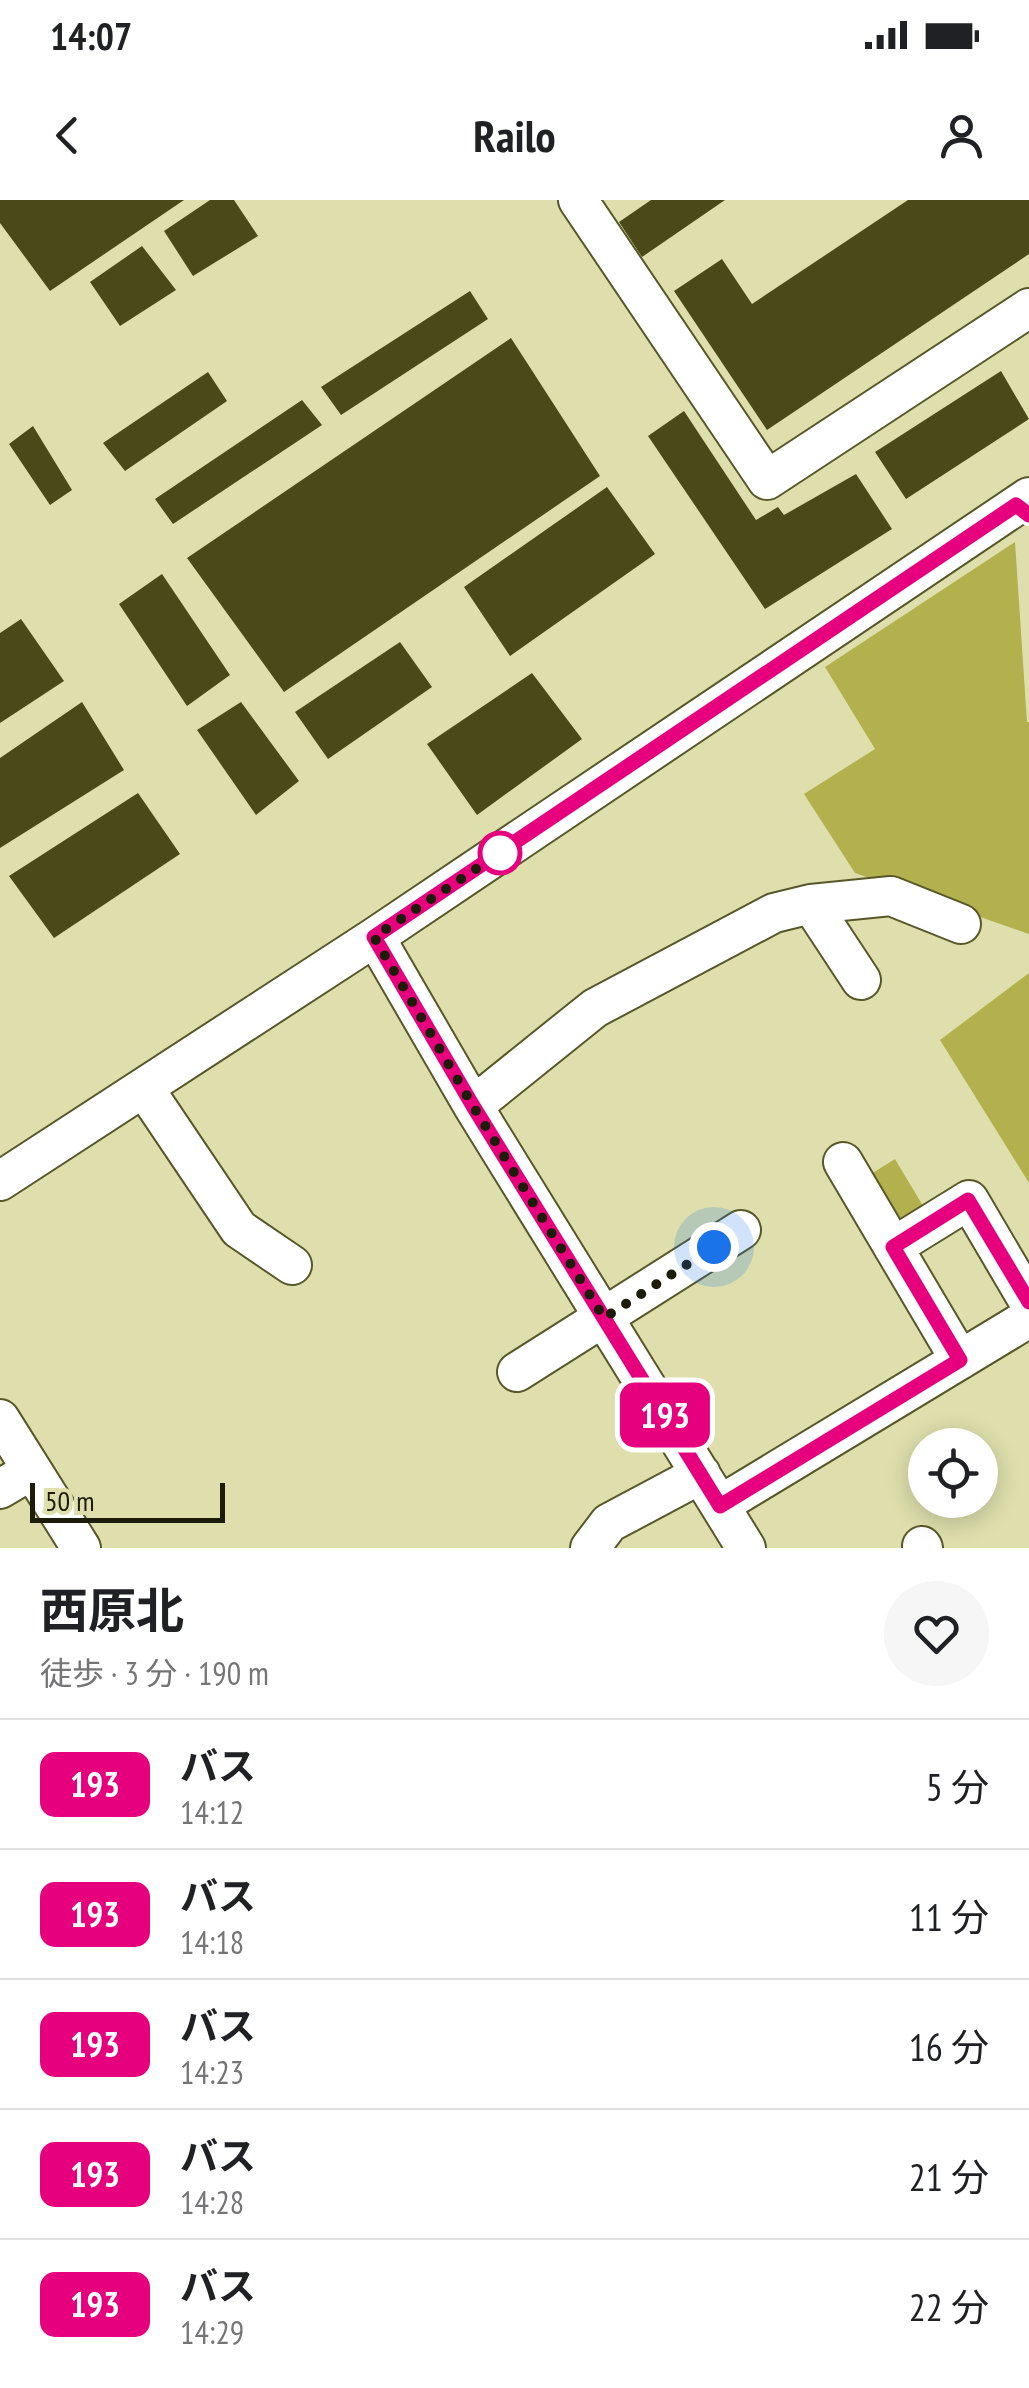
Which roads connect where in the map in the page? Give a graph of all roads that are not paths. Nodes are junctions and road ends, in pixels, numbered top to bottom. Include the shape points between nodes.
1 (591, 204) edge
2 (1029, 308) edge
3 (1025, 506) edge
4 (811, 904) junction
5 (961, 924) dead end
6 (374, 937) junction
7 (860, 980) dead end
8 (144, 1088) junction
9 (473, 1106) junction
10 (842, 1162) dead end
11 (0, 1182) edge
12 (741, 1230) dead end
13 (893, 1247) junction
14 (292, 1265) dead end
15 (1029, 1302) edge
16 (604, 1318) junction
17 (1029, 1318) edge
18 (960, 1360) junction
19 (517, 1372) dead end
20 (0, 1419) edge
21 (16, 1480) edge
22 (711, 1490) junction
23 (80, 1548) edge
24 (590, 1548) edge
25 (746, 1548) edge

1 - 2 street via 766,480
3 - 6 street
4 - 5 street via 891,896
4 - 7 street
4 - 9 street via 774,914 595,1008
6 - 8 street
6 - 9 street
8 - 11 street
8 - 14 street via 239,1229
9 - 16 street
10 - 13 street
12 - 16 street
13 - 15 street via 968,1200
13 - 18 street
16 - 19 street
16 - 22 street
17 - 18 street
18 - 22 street
20 - 21 street
21 - 23 street
22 - 24 street via 609,1522
22 - 25 street

